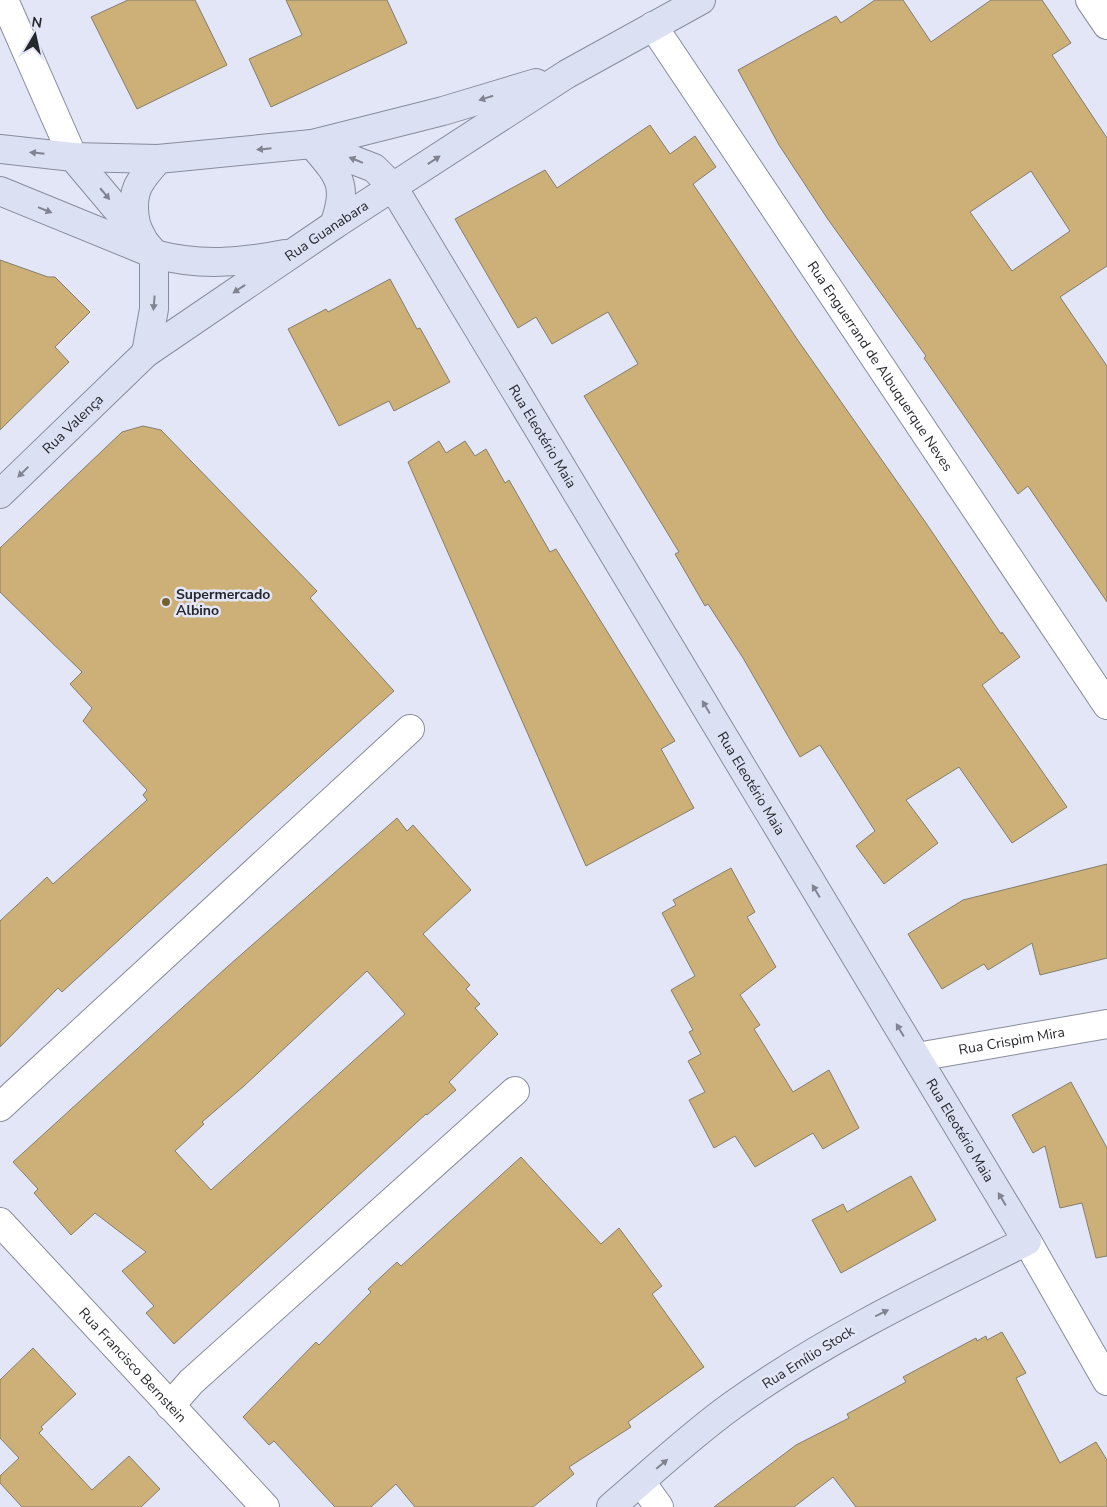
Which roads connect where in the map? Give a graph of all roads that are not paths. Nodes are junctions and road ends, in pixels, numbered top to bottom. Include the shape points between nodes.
1 (4, 0) edge
2 (701, 0) edge
3 (1090, 0) edge
4 (1107, 24) edge
5 (653, 26) junction
6 (566, 74) junction
7 (312, 144) junction
8 (0, 149) edge
9 (73, 157) junction
10 (158, 159) junction
11 (393, 187) junction
12 (0, 191) edge
13 (334, 225) junction
14 (294, 252) junction
15 (154, 254) junction
16 (146, 353) junction
17 (0, 494) edge
18 (1107, 705) edge
19 (410, 729) dead end
20 (1107, 1024) edge
21 (917, 1057) junction
22 (515, 1090) dead end
23 (0, 1107) edge
24 (0, 1222) edge
25 (1027, 1241) junction
26 (1107, 1380) edge
27 (170, 1406) junction
28 (641, 1482) junction
29 (265, 1507) edge
30 (611, 1507) edge
31 (659, 1507) edge

1 - 9 street
2 - 5 main road, Rua Guanabara
3 - 4 street
5 - 6 main road, Rua Guanabara
5 - 18 street, Rua Enguerrand de Albuquerque Neves
6 -> 7 main road, Rua Guanabara via 442,111
11 -> 6 main road, Rua Guanabara
7 -> 10 main road, Rua Guanabara
11 -> 7 main road, Rua Eleotério Maia via 374,168
7 - 13 main road via 336,172 342,189
9 -> 8 main road, Rua Guanabara
9 - 10 main road, Rua Guanabara
9 -> 15 main road
10 - 15 main road via 139,182 133,211 138,231
11 - 13 main road, Rua Guanabara
21 -> 11 main road, Rua Eleotério Maia
12 -> 15 main road, Rua Guanabara
13 - 14 main road, Rua Guanabara
14 - 15 main road, Rua Guanabara via 232,263 176,260
14 -> 16 main road, Rua Valença
15 -> 16 main road via 154,310
16 -> 17 main road, Rua Valença
19 - 23 street
20 - 21 street, Rua Crispim Mira
25 -> 21 main road, Rua Eleotério Maia
22 - 27 street via 191,1382
24 - 27 street, Rua Francisco Bernstein
25 - 26 street, Rua Eleotério Maia
28 -> 25 main road, Rua Emílio Stock via 732,1406 801,1359 871,1319
27 - 29 street, Rua Francisco Bernstein
28 - 30 main road, Rua Emílio Stock
28 - 31 street

